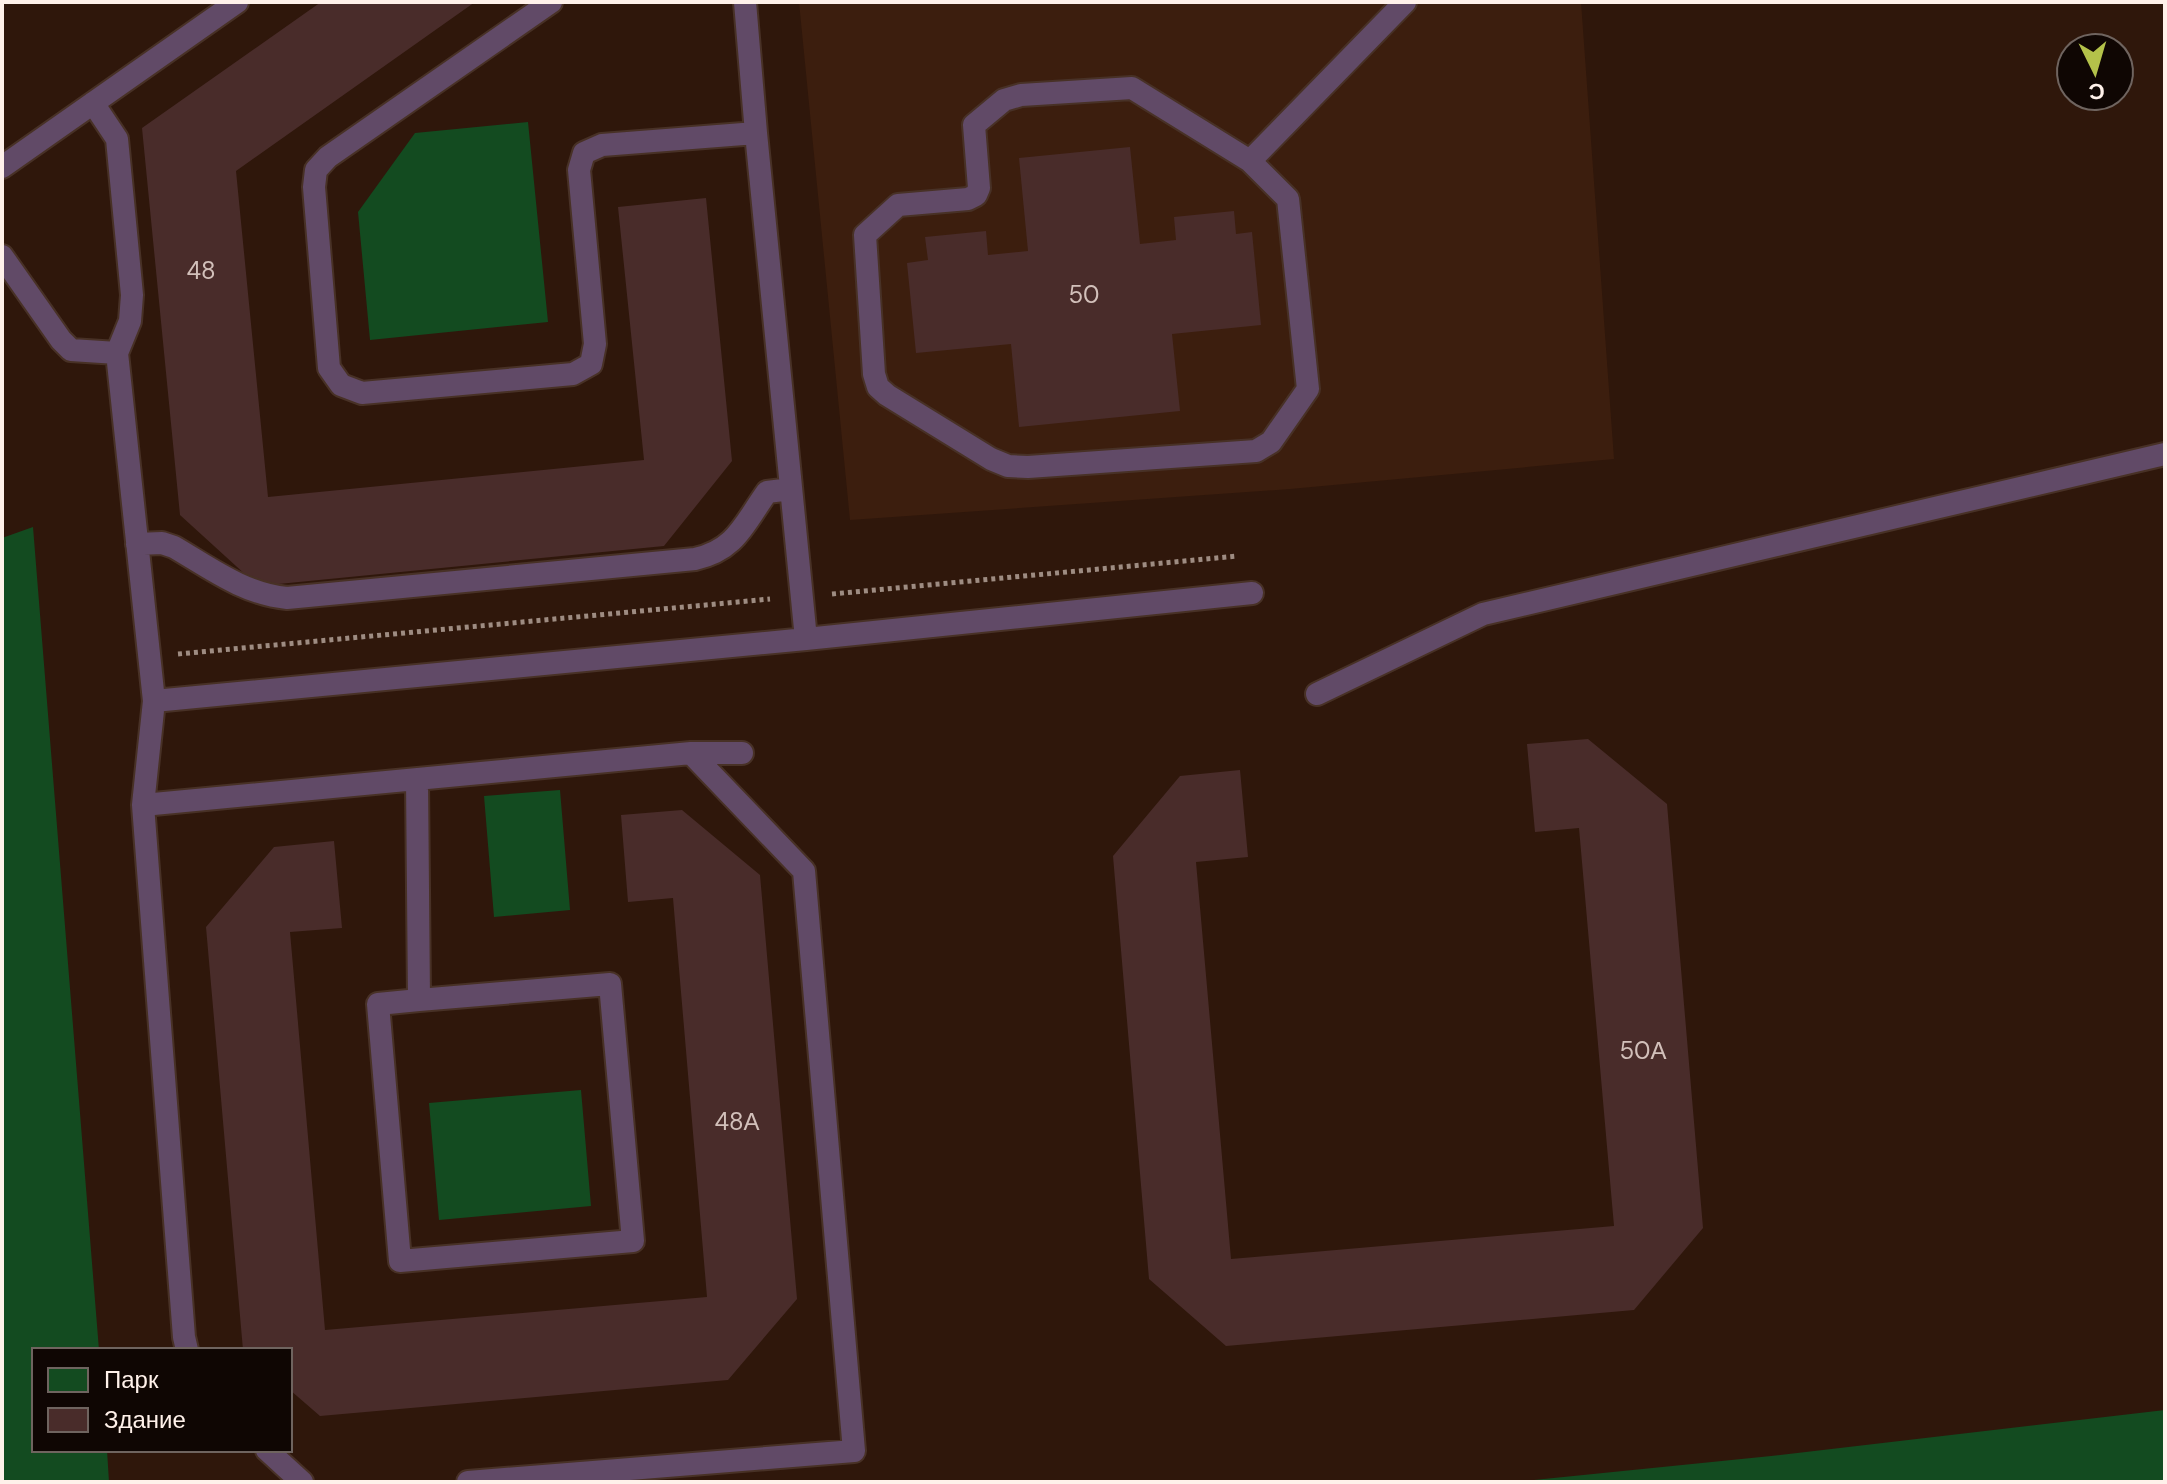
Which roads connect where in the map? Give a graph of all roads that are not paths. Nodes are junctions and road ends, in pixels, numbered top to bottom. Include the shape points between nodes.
1 (237, 2) edge
2 (551, 2) edge
3 (745, 2) edge
4 (1405, 2) edge
5 (93, 103) junction
6 (756, 133) junction
7 (1250, 161) junction
8 (2, 167) edge
9 (2, 256) edge
10 (117, 353) junction
11 (2165, 454) edge
12 (791, 489) junction
13 (137, 544) junction
14 (1252, 593) dead end
15 (806, 639) junction
16 (1317, 694) dead end
17 (154, 701) junction
18 (691, 753) junction
19 (742, 753) dead end
20 (417, 779) junction
21 (143, 805) junction
22 (419, 1000) junction
23 (187, 1348) edge
24 (269, 1452) edge
25 (302, 1482) edge
26 (468, 1482) edge

1 - 5 lane
2 - 6 lane via 316,170 329,368 341,385 362,393 573,374 591,364 595,344 579,170 584,153 602,145
3 - 6 lane
4 - 7 lane
5 - 8 lane
5 - 10 lane via 117,139 132,310
6 - 12 lane
7 - 7 lane via 1132,88 1004,100 974,125 976,195 898,205 865,235 878,387 1008,466 1256,451 1271,442 1308,389 1288,199
9 - 10 lane via 71,350
10 - 13 lane
11 - 16 lane via 1483,614
12 - 13 lane via 767,492 731,543 715,555 287,598 243,587 174,547
12 - 15 lane
13 - 17 lane
14 - 15 lane
15 - 17 lane
17 - 21 lane
18 - 19 lane
18 - 20 lane
18 - 26 lane via 804,871 854,1451
20 - 21 lane
20 - 22 lane
21 - 23 lane
22 - 22 lane via 610,984 633,1241 400,1261 378,1004
24 - 25 lane

